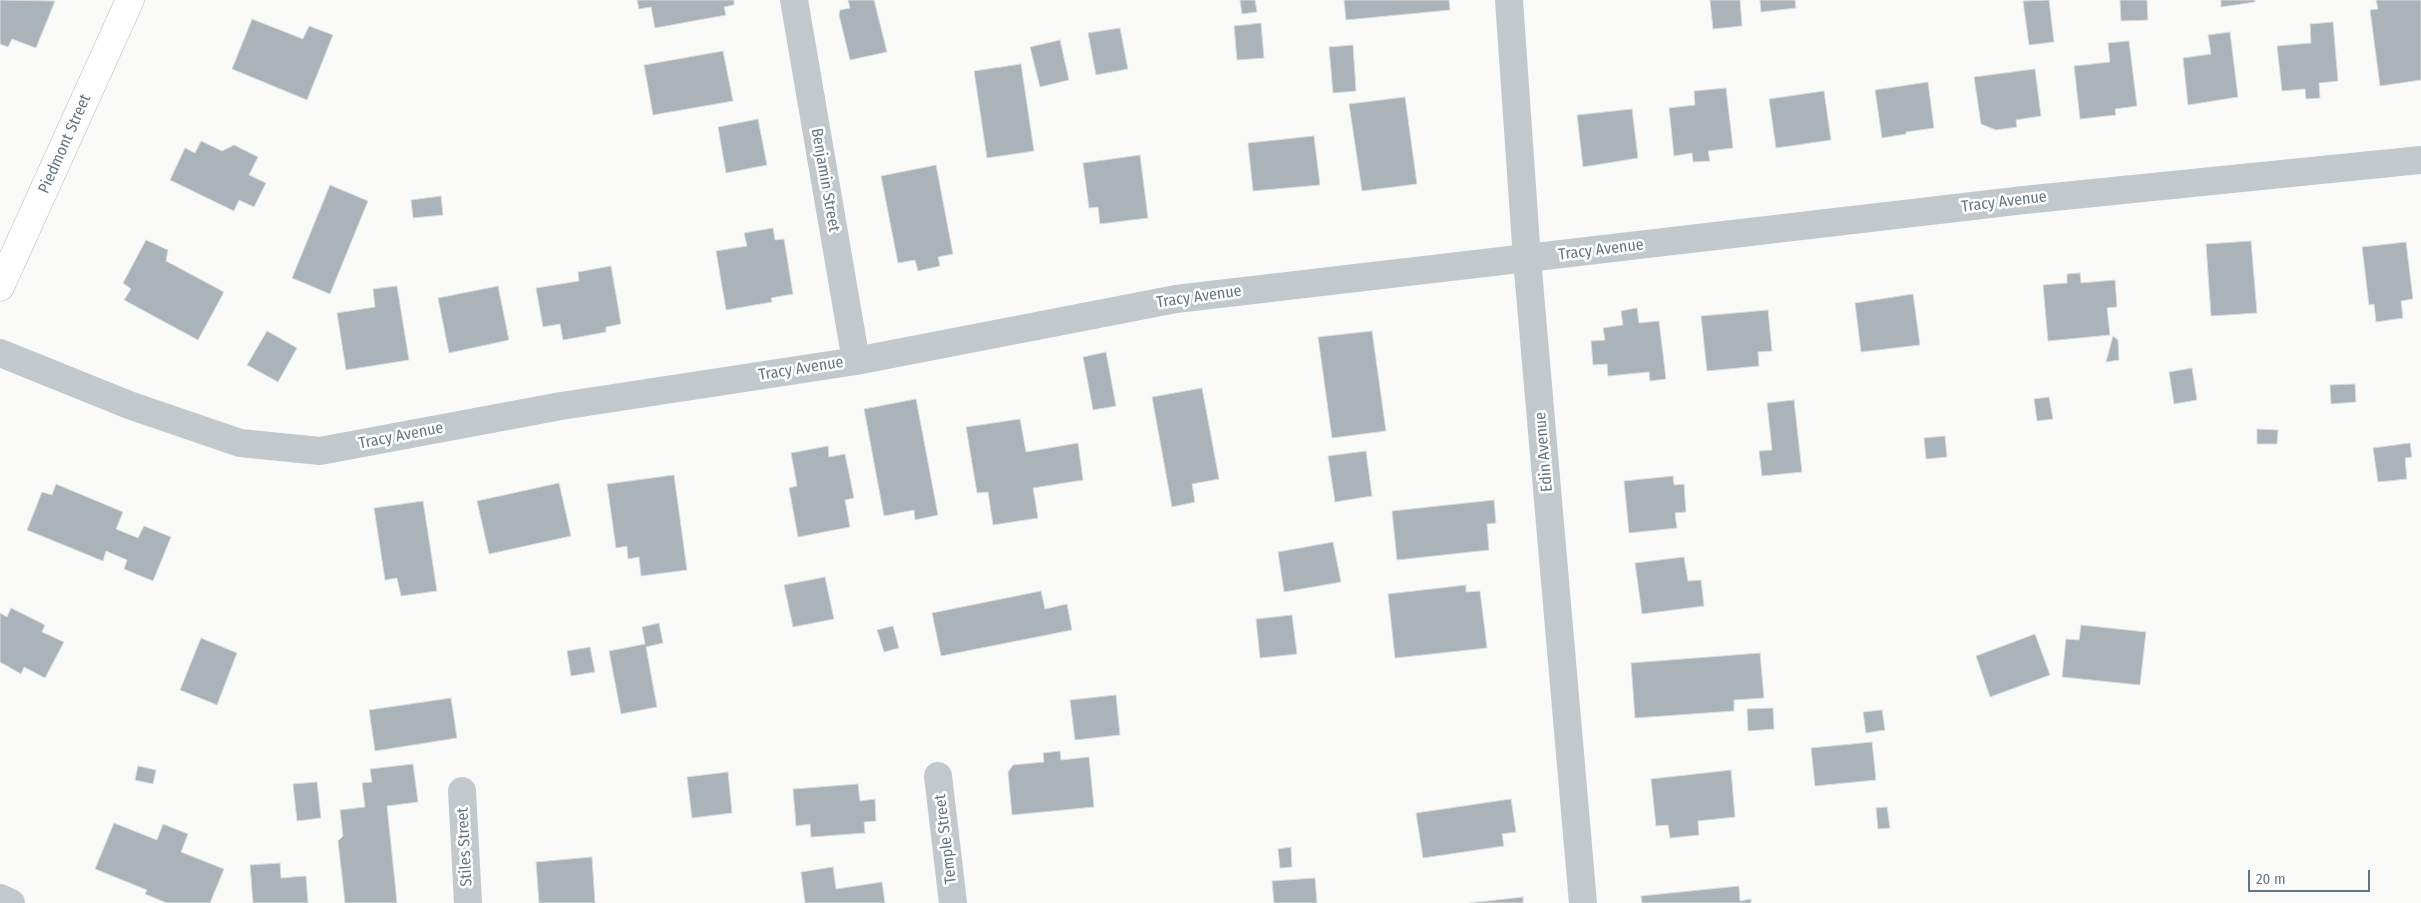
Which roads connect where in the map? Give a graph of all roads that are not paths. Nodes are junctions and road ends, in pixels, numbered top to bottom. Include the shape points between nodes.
1 (130, 0) edge
2 (794, 0) edge
3 (1510, 0) edge
4 (2421, 160) edge
5 (1527, 259) junction
6 (0, 287) edge
7 (0, 353) edge
8 (856, 361) junction
9 (938, 776) dead end
10 (462, 791) dead end
11 (0, 898) edge
12 (11, 903) edge
13 (468, 903) edge
14 (953, 903) edge
15 (1583, 903) edge

1 - 6 street, Piedmont Street
2 - 8 street, Benjamin Street
3 - 5 street, Edin Avenue
4 - 5 street, Tracy Avenue via 2024,200
5 - 8 street, Tracy Avenue via 1176,299
5 - 15 street, Edin Avenue
7 - 8 street, Tracy Avenue via 129,405 240,443 320,451 560,406
9 - 14 street, Temple Street
10 - 13 street, Stiles Street
11 - 12 street

